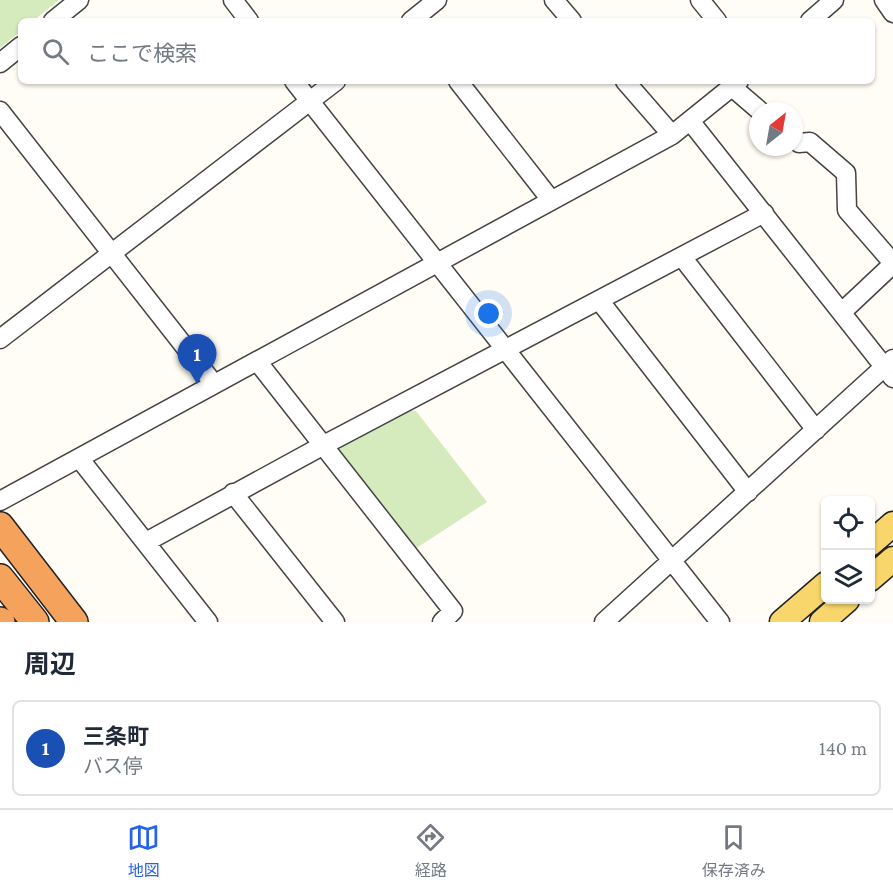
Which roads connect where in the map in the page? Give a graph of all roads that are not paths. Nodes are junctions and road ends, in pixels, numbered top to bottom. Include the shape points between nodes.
1 (79, 0) edge
2 (233, 0) edge
3 (437, 0) edge
4 (554, 0) edge
5 (700, 0) edge
6 (834, 0) edge
7 (884, 0) edge
8 (893, 13) edge
9 (57, 18) edge
10 (247, 18) edge
11 (415, 18) edge
12 (569, 18) edge
13 (715, 18) edge
14 (813, 18) edge
15 (18, 48) edge
16 (0, 63) edge
17 (296, 84) edge
18 (332, 84) edge
19 (460, 84) edge
20 (628, 84) edge
21 (735, 84) edge
22 (310, 102) junction
23 (752, 102) edge
24 (0, 111) edge
25 (691, 122) junction
26 (672, 135) junction
27 (803, 143) edge
28 (551, 200) junction
29 (764, 213) junction
30 (113, 254) junction
31 (682, 257) junction
32 (438, 261) junction
33 (893, 263) edge
34 (599, 300) junction
35 (842, 312) junction
36 (0, 339) edge
37 (505, 350) junction
38 (257, 361) junction
39 (890, 368) edge
40 (214, 384) junction
41 (816, 430) junction
42 (322, 446) junction
43 (79, 458) junction
44 (748, 492) junction
45 (233, 493) junction
46 (0, 501) edge
47 (893, 524) edge
48 (0, 526) edge
49 (875, 540) edge
50 (146, 542) junction
51 (893, 559) edge
52 (672, 561) junction
53 (875, 575) edge
54 (0, 578) edge
55 (821, 588) edge
56 (842, 604) edge
57 (35, 622) edge
58 (74, 622) edge
59 (208, 622) edge
60 (335, 622) edge
61 (442, 622) edge
62 (604, 622) edge
63 (720, 622) edge
64 (782, 622) edge
65 (822, 622) edge

1 - 9 street
2 - 10 street
3 - 11 street
4 - 12 street
5 - 13 street
6 - 14 street
7 - 8 street
15 - 16 street
17 - 22 street
18 - 22 street
19 - 28 street
20 - 26 street
21 - 23 street
21 - 25 street
22 - 30 street
22 - 32 street
24 - 30 street
25 - 26 street
25 - 29 street
26 - 28 street
27 - 33 street via 810,142 846,173 847,210
28 - 32 street
29 - 31 street
29 - 35 street
30 - 36 street
30 - 40 street
31 - 34 street
31 - 41 street
32 - 37 street
32 - 38 street
33 - 35 street
34 - 37 street
34 - 44 street
35 - 39 street
37 - 42 street
37 - 52 street
38 - 40 street
38 - 42 street
39 - 41 street
40 - 43 street
41 - 44 street
42 - 45 street
42 - 61 street via 453,611
43 - 46 street
43 - 50 street
44 - 52 street
45 - 50 street
45 - 60 street
47 - 49 main road
48 - 58 highway
50 - 59 street
51 - 53 main road
52 - 62 street
52 - 63 street
54 - 57 highway
55 - 64 main road
56 - 65 main road

